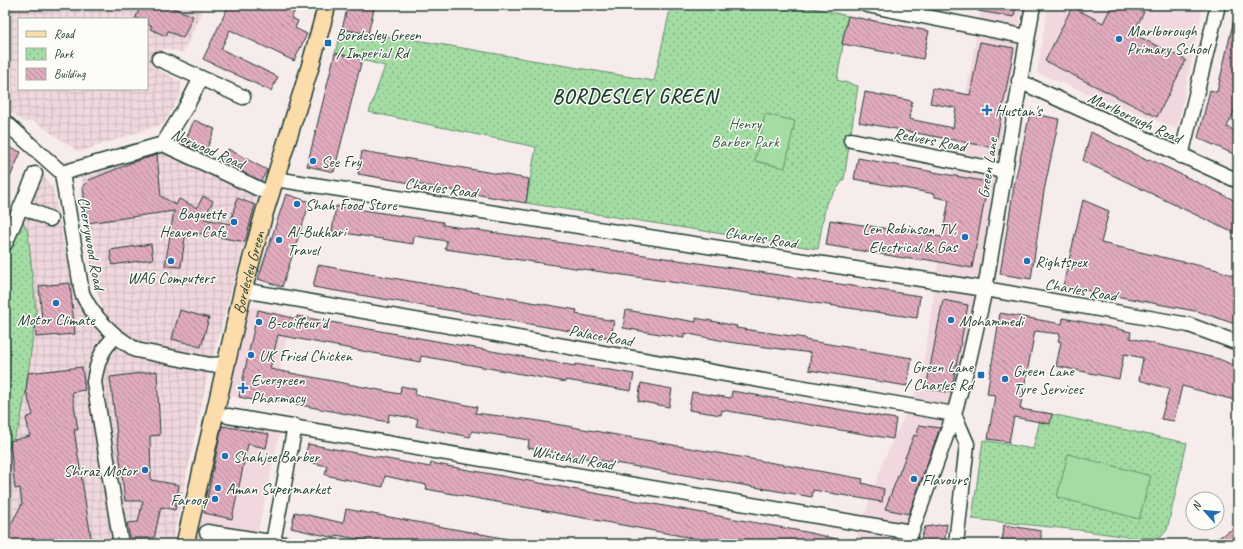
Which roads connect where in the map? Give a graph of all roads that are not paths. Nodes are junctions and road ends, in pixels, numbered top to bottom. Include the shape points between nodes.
1 (327, 5) edge
2 (867, 5) edge
3 (1033, 5) edge
4 (1218, 5) edge
5 (1027, 37) junction
6 (159, 59) dead end
7 (201, 78) junction
8 (1019, 81) junction
9 (243, 97) dead end
10 (5, 122) edge
11 (851, 140) dead end
12 (163, 144) junction
13 (1181, 156) junction
14 (1004, 171) junction
15 (62, 172) junction
16 (35, 174) dead end
17 (1238, 182) edge
18 (272, 186) junction
19 (21, 206) junction
20 (50, 219) dead end
21 (5, 244) edge
22 (985, 289) junction
23 (243, 290) junction
24 (116, 336) junction
25 (1238, 343) edge
26 (225, 364) junction
27 (954, 414) junction
28 (228, 416) dead end
29 (295, 426) junction
30 (207, 532) dead end
31 (909, 538) edge
32 (279, 543) edge
33 (121, 544) edge
34 (185, 544) edge
35 (956, 544) edge

1 - 18 main road, Bordesley Green
2 - 5 street
3 - 5 street, Green Lane
4 - 13 street
5 - 8 street, Green Lane
6 - 7 street
7 - 9 street
7 - 12 street
8 - 13 street, Marlborough Road
8 - 14 street, Green Lane
10 - 15 street
11 - 14 street, Redvers Road
12 - 15 street, Norwood Road
12 - 18 street, Norwood Road
13 - 17 street, Marlborough Road
14 - 22 street, Green Lane
15 - 24 street, Cherrywood Road via 82,293 88,308
16 - 19 street
18 - 22 street, Charles Road
18 - 23 main road, Bordesley Green
19 - 20 street
19 - 21 street
22 - 25 street, Charles Road via 1189,325
22 - 27 street, Green Lane
23 - 26 main road, Bordesley Green
23 - 27 street, Palace Road
24 - 26 street, Cherrywood Road via 136,350 210,365
24 - 33 street via 97,362 94,382
26 - 34 main road, Bordesley Green
27 - 31 street
27 - 35 street via 967,444
28 - 29 street, Whitehall Road
29 - 31 street, Whitehall Road
29 - 32 street
30 - 32 street

